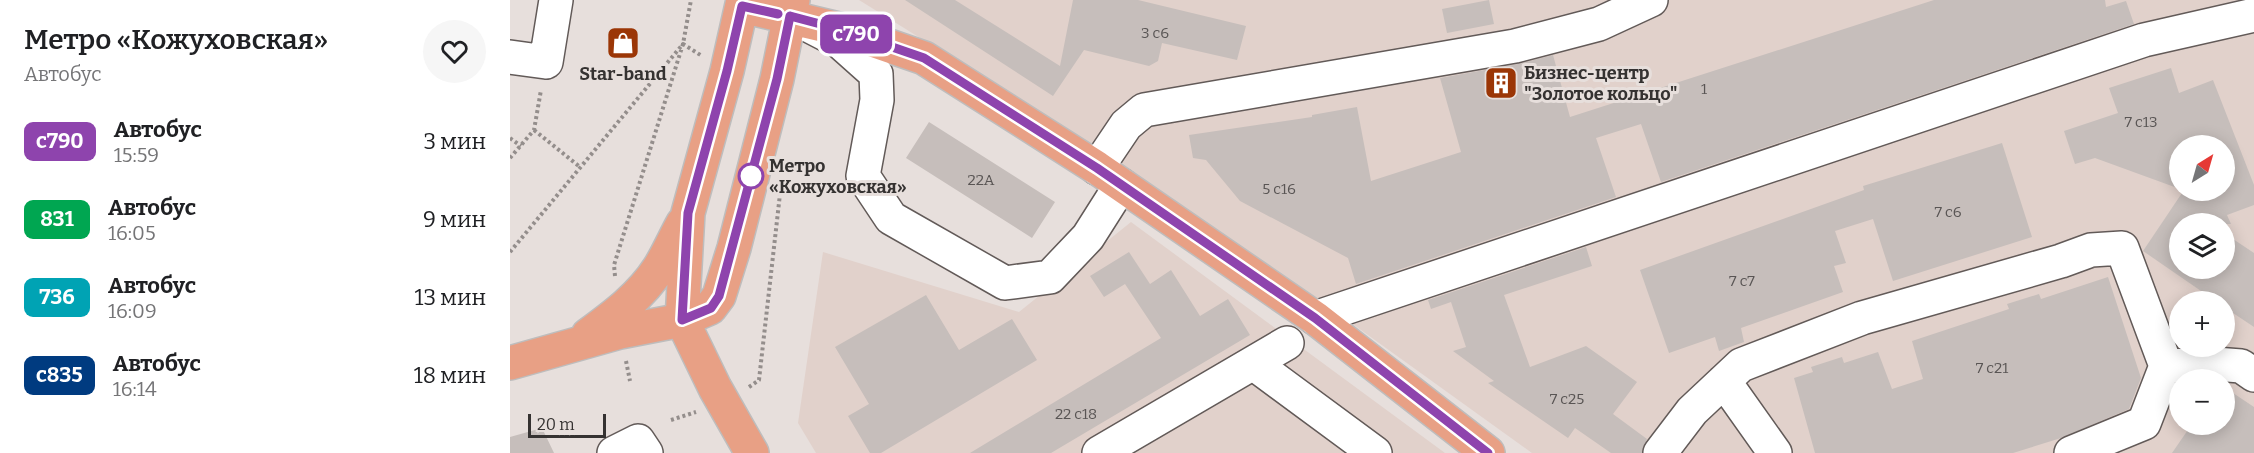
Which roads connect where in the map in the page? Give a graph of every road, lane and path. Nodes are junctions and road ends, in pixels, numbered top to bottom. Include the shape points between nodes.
1 (556, 0) edge
2 (691, 0) edge
3 (1650, 0) edge
4 (742, 3) edge
5 (792, 8) edge
6 (2254, 15) edge
7 (683, 44) junction
8 (510, 57) edge
9 (546, 62) junction
10 (534, 129) junction
11 (510, 138) edge
12 (521, 146) junction
13 (510, 158) edge
14 (580, 167) junction
15 (1109, 177) junction
16 (781, 191) dead end
17 (688, 213) junction
18 (510, 252) edge
19 (614, 265) dead end
20 (1315, 318) junction
21 (682, 320) junction
22 (580, 342) junction
23 (1287, 343) dead end
24 (510, 363) edge
25 (1253, 363) junction
26 (2166, 366) junction
27 (2254, 375) edge
28 (1724, 381) junction
29 (724, 403) junction
30 (671, 420) dead end
31 (614, 453) edge
32 (646, 453) edge
33 (752, 453) edge
34 (1099, 453) edge
35 (1375, 453) edge
36 (1488, 453) edge
37 (1660, 453) edge
38 (1775, 453) edge
39 (2071, 453) edge

1 - 9 street
2 - 7 path
3 - 15 street via 1599,24 1515,46 1144,110 1126,125
4 - 5 main road
4 - 17 main road
5 - 15 main road via 924,58
5 - 15 street via 839,40 876,74 877,100 863,176 891,218 1005,283 1050,277 1088,237
5 - 21 main road via 719,296 711,308
6 - 20 street via 2144,40
7 - 14 path
7 - 19 path
8 - 9 street
9 - 10 path
10 - 12 path
10 - 14 path
11 - 12 path
12 - 13 path
14 - 18 path
15 - 20 main road
16 - 29 path via 759,380
17 - 21 main road
17 - 22 main road via 659,268 641,291
20 - 36 main road
21 - 22 main road
21 - 29 main road
22 - 24 main road
23 - 25 street
25 - 34 street
25 - 35 street
26 - 27 street via 2241,366
26 - 28 street via 2122,248 2091,250 1862,318 1741,365
26 - 39 street via 2144,423
28 - 37 street via 1692,411
28 - 38 street
29 - 30 path
29 - 33 main road
31 - 32 street via 638,441

